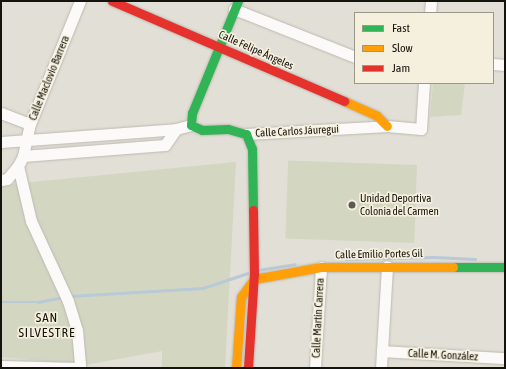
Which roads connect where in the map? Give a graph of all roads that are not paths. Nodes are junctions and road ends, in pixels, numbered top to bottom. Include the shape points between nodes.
1 (80, 1) edge
2 (112, 1) edge
3 (431, 1) edge
4 (236, 5) edge
5 (430, 12) edge
6 (219, 46) junction
7 (354, 57) edge
8 (494, 64) edge
9 (505, 65) edge
10 (423, 84) edge
11 (1, 113) edge
12 (30, 124) junction
13 (191, 124) junction
14 (387, 126) junction
15 (176, 129) junction
16 (246, 134) junction
17 (26, 140) junction
18 (1, 142) edge
19 (21, 161) junction
20 (1, 180) edge
21 (387, 266) junction
22 (321, 267) junction
23 (505, 267) edge
24 (254, 276) junction
25 (382, 351) junction
26 (505, 358) edge
27 (1, 366) edge
28 (80, 368) edge
29 (236, 368) edge
30 (248, 368) edge
31 (315, 368) edge
32 (381, 368) edge

1 - 12 street, Calle Maclovio Barrera
2 - 6 street, Calle Felipe Ángeles
3 - 5 street
4 - 6 street
4 - 7 street
6 - 13 street via 192,113
6 - 14 street, Calle Felipe Ángeles via 377,116
8 - 9 street
10 - 14 street, Calle Carlos Jáuregui via 421,129
11 - 12 street
12 - 17 street, Calle Maclovio Barrera
13 - 15 street
13 - 16 street, Calle Carlos Jáuregui via 202,130 228,129
14 - 16 street, Calle Carlos Jáuregui
15 - 17 street
15 - 19 street via 165,145
16 - 24 street via 252,149
17 - 18 street
17 - 19 street, Calle Maclovio Barrera
19 - 20 street via 7,180
19 - 28 street via 31,221 68,301 77,330
21 - 22 street, Calle Emilio Portes Gil
21 - 23 street, Calle Emilio Portes Gil
21 - 25 street
22 - 24 street, Calle Emilio Portes Gil
22 - 31 street, Calle Martín Carrera
24 - 29 street via 241,298
24 - 30 street
25 - 26 street, Calle M. González
25 - 32 street
27 - 28 street

